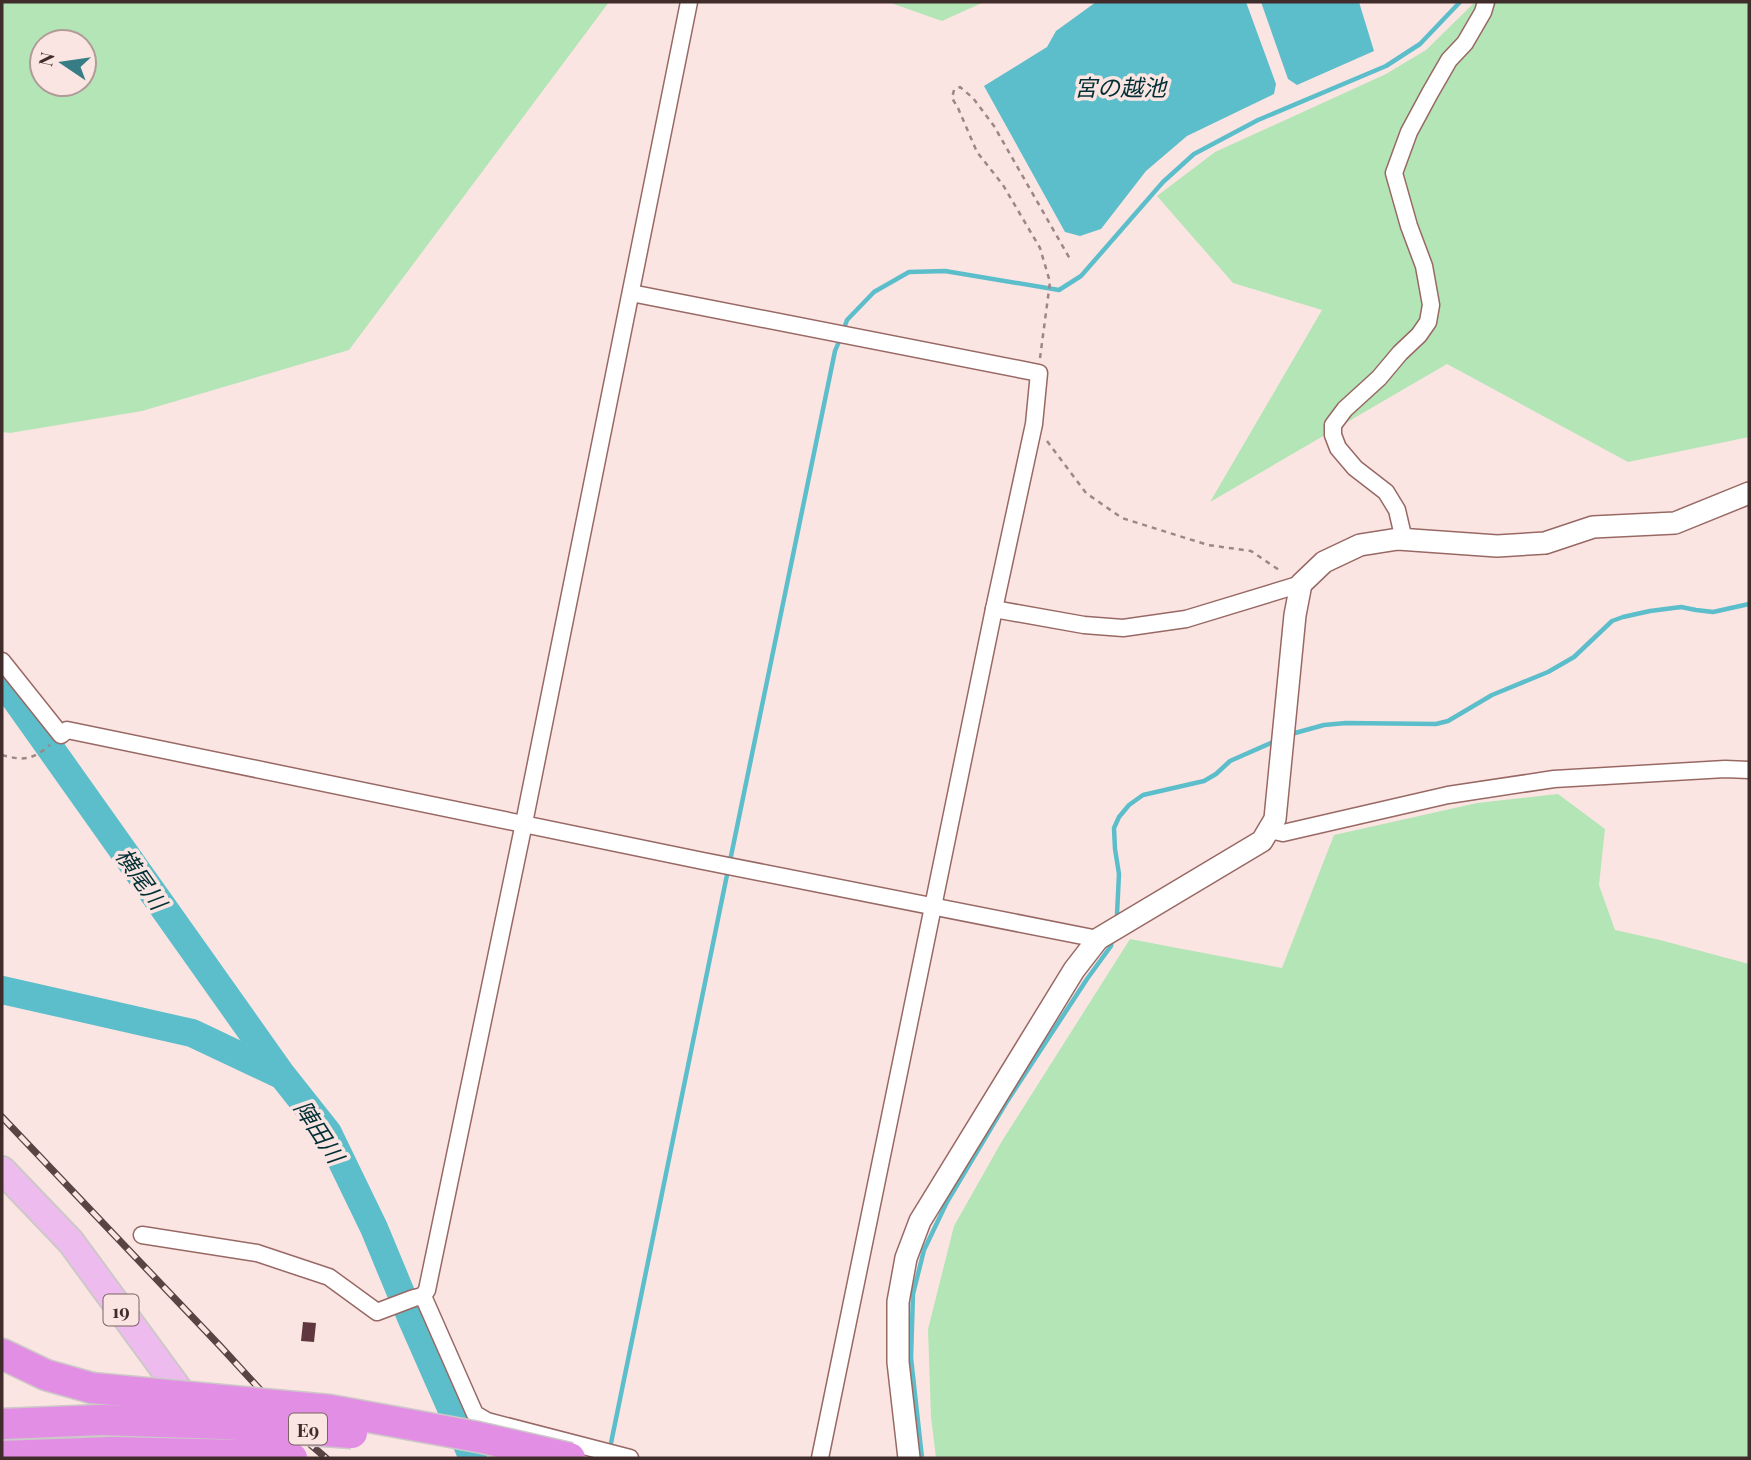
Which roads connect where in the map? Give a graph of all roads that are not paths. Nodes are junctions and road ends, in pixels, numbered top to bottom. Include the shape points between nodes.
1 (689, 2) edge
2 (1486, 2) edge
3 (631, 293) junction
4 (1749, 493) edge
5 (1404, 540) junction
6 (1301, 584) junction
7 (994, 609) junction
8 (2, 661) edge
9 (1749, 770) edge
10 (524, 823) junction
11 (1270, 830) junction
12 (933, 906) junction
13 (1098, 939) junction
14 (2, 1170) edge
15 (142, 1235) dead end
16 (419, 1297) junction
17 (2, 1354) edge
18 (2, 1424) edge
19 (2, 1456) edge
20 (227, 1457) edge
21 (625, 1457) edge
22 (292, 1458) edge
23 (513, 1458) edge
24 (570, 1458) edge
25 (820, 1458) edge
26 (909, 1458) edge

1 - 3 street
2 - 5 street via 1409,132 1394,173 1424,266 1431,305 1428,322 1333,425 1338,448 1386,492 1397,510
3 - 7 street via 1039,373 1034,424
3 - 10 street
4 - 5 street via 1675,523 1593,527 1545,543 1496,546
5 - 6 street via 1360,545 1325,562
6 - 7 street via 1186,619 1123,628
6 - 11 street via 1275,820
7 - 12 street
8 - 10 street via 61,735 67,730
9 - 11 street via 1554,779 1448,795 1283,833
10 - 12 street
10 - 16 street via 427,1290
11 - 13 street via 1262,841
12 - 13 street
12 - 25 street
13 - 26 street via 1074,970 920,1221 906,1258 898,1301 898,1362
14 - 20 main road, 19 via 71,1242
15 - 16 street via 257,1253 329,1277 377,1312
16 - 21 street via 475,1414
17 - 24 highway, bridge via 46,1375 92,1388 330,1410
18 - 23 highway, E9, bridge via 101,1420 319,1430
19 - 22 highway, E9, bridge via 113,1452

